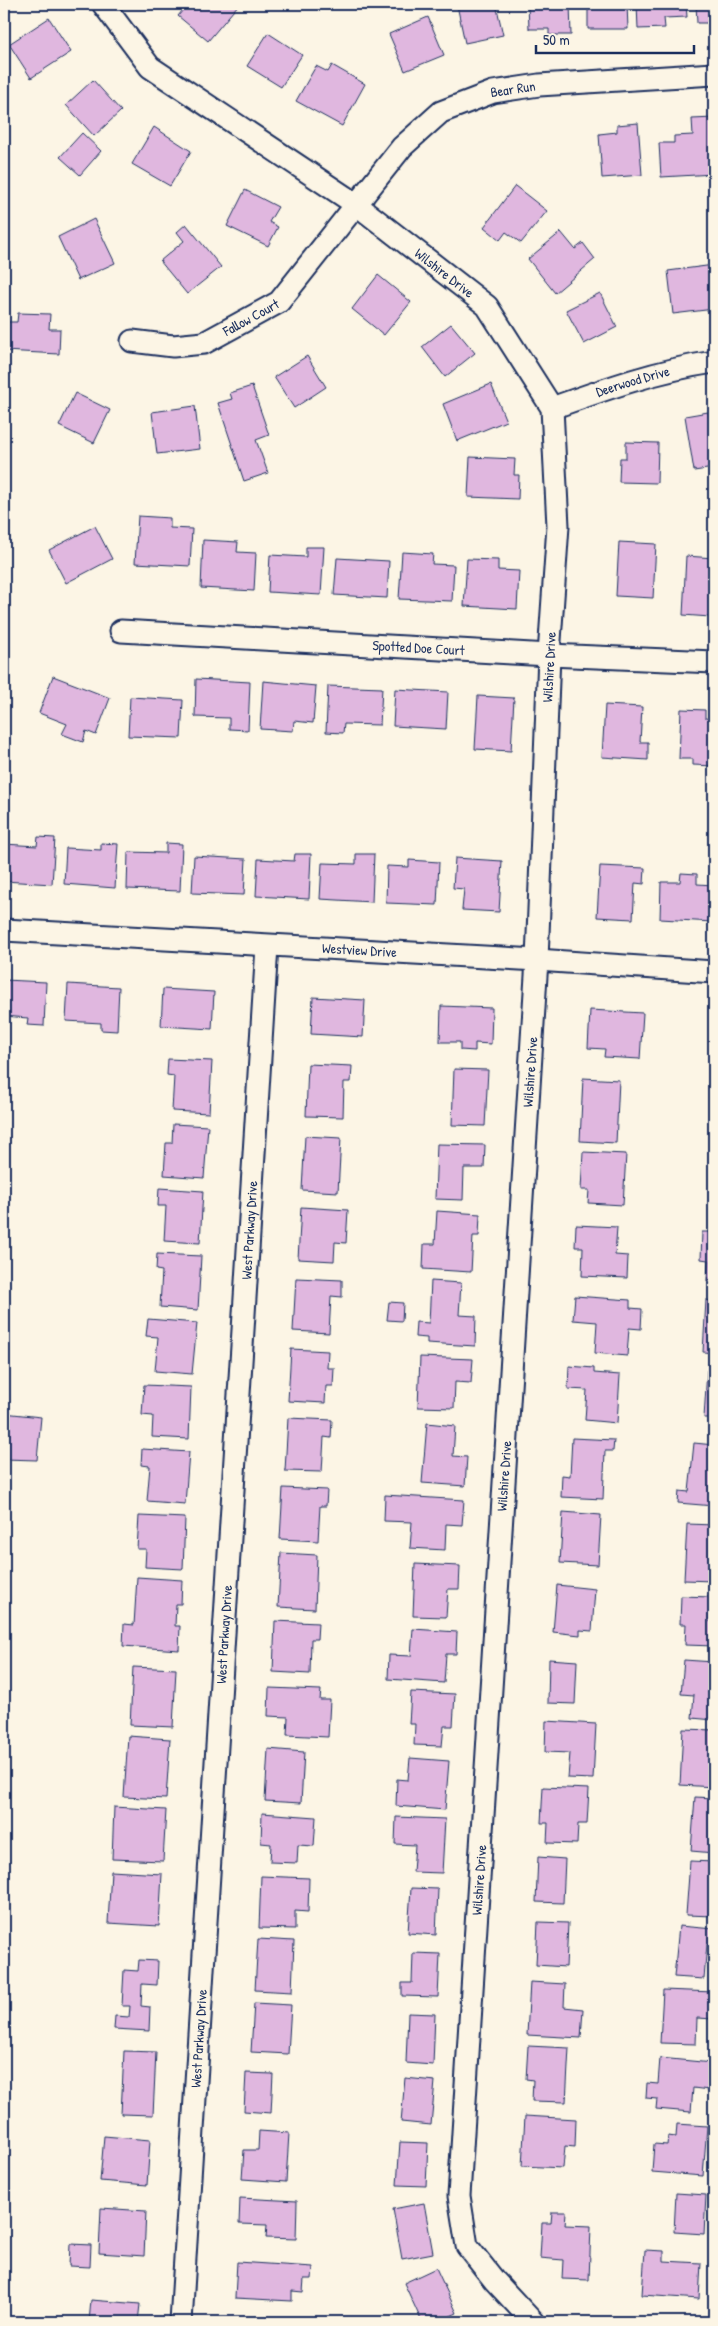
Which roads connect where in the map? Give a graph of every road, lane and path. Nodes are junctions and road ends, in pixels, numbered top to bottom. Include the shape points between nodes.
1 (103, 4) edge
2 (714, 74) edge
3 (357, 205) junction
4 (132, 341) dead end
5 (714, 362) edge
6 (552, 408) junction
7 (121, 631) dead end
8 (549, 655) junction
9 (714, 662) edge
10 (4, 930) edge
11 (267, 946) junction
12 (537, 960) junction
13 (714, 972) edge
14 (181, 2322) edge
15 (533, 2322) edge

1 - 3 street, Wilshire Drive via 150,67
2 - 3 street, Bear Run via 539,85 493,92 440,112 402,147
3 - 4 street, Fallow Court via 278,302 204,343 173,346
3 - 6 street, Wilshire Drive via 487,306
5 - 6 street, Deerwood Drive via 682,366
6 - 8 street, Wilshire Drive via 558,526
7 - 8 street, Spotted Doe Court
8 - 9 street, Spotted Doe Court
8 - 12 street, Wilshire Drive
10 - 11 street, Westview Drive
11 - 12 street, Westview Drive
11 - 14 street, West Parkway Drive
12 - 13 street, Westview Drive
12 - 15 street, Wilshire Drive via 459,2196 467,2246

